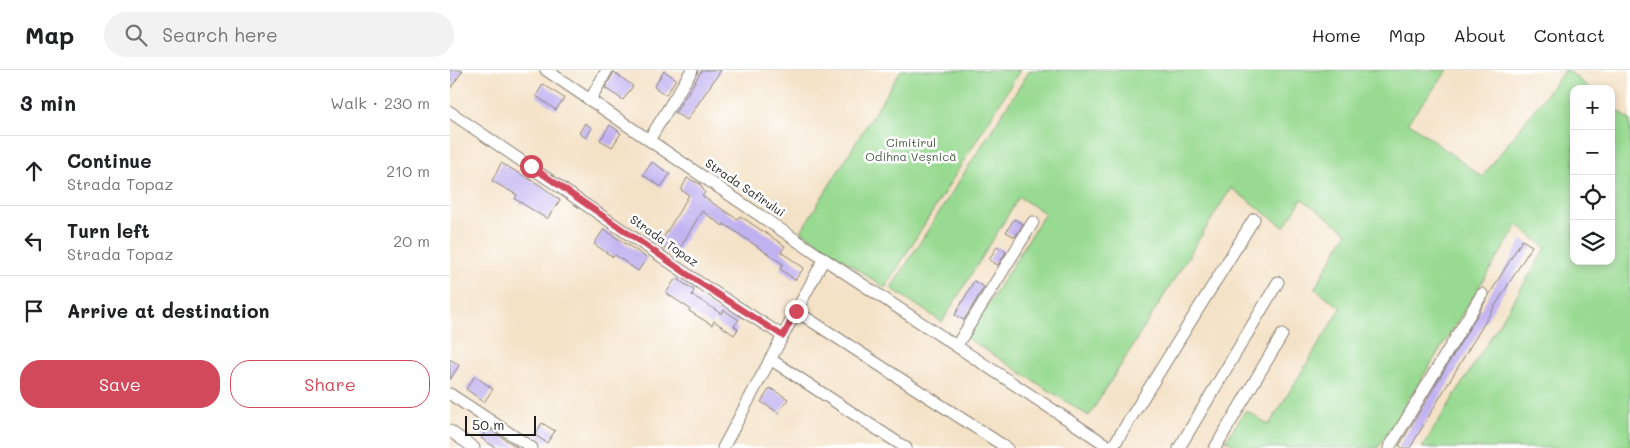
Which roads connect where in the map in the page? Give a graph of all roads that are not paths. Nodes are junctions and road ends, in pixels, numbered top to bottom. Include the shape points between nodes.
1 (546, 70) edge
2 (607, 70) edge
3 (692, 70) edge
4 (590, 100) junction
5 (450, 112) edge
6 (649, 140) junction
7 (1254, 219) dead end
8 (1033, 222) dead end
9 (824, 259) junction
10 (1278, 282) dead end
11 (1482, 294) dead end
12 (796, 311) junction
13 (1282, 335) dead end
14 (783, 336) junction
15 (957, 345) junction
16 (770, 359) junction
17 (450, 394) edge
18 (450, 431) edge
19 (474, 448) edge
20 (532, 448) edge
21 (723, 448) edge
22 (906, 448) edge
23 (1007, 448) edge
24 (1111, 448) edge
25 (1179, 448) edge
26 (1215, 448) edge
27 (1389, 448) edge

1 - 4 street, Strada Safirului
2 - 4 street
3 - 6 street
4 - 6 street, Strada Safirului
5 - 14 street, Strada Topaz
6 - 9 street, Strada Safirului
7 - 24 street
8 - 15 street
9 - 12 street
9 - 15 street, Strada Safirului
10 - 25 street
11 - 27 street
12 - 14 street
12 - 23 street
13 - 26 street
14 - 16 street
15 - 24 street, Strada Safirului
16 - 21 street
16 - 22 street
17 - 20 street
18 - 19 street

